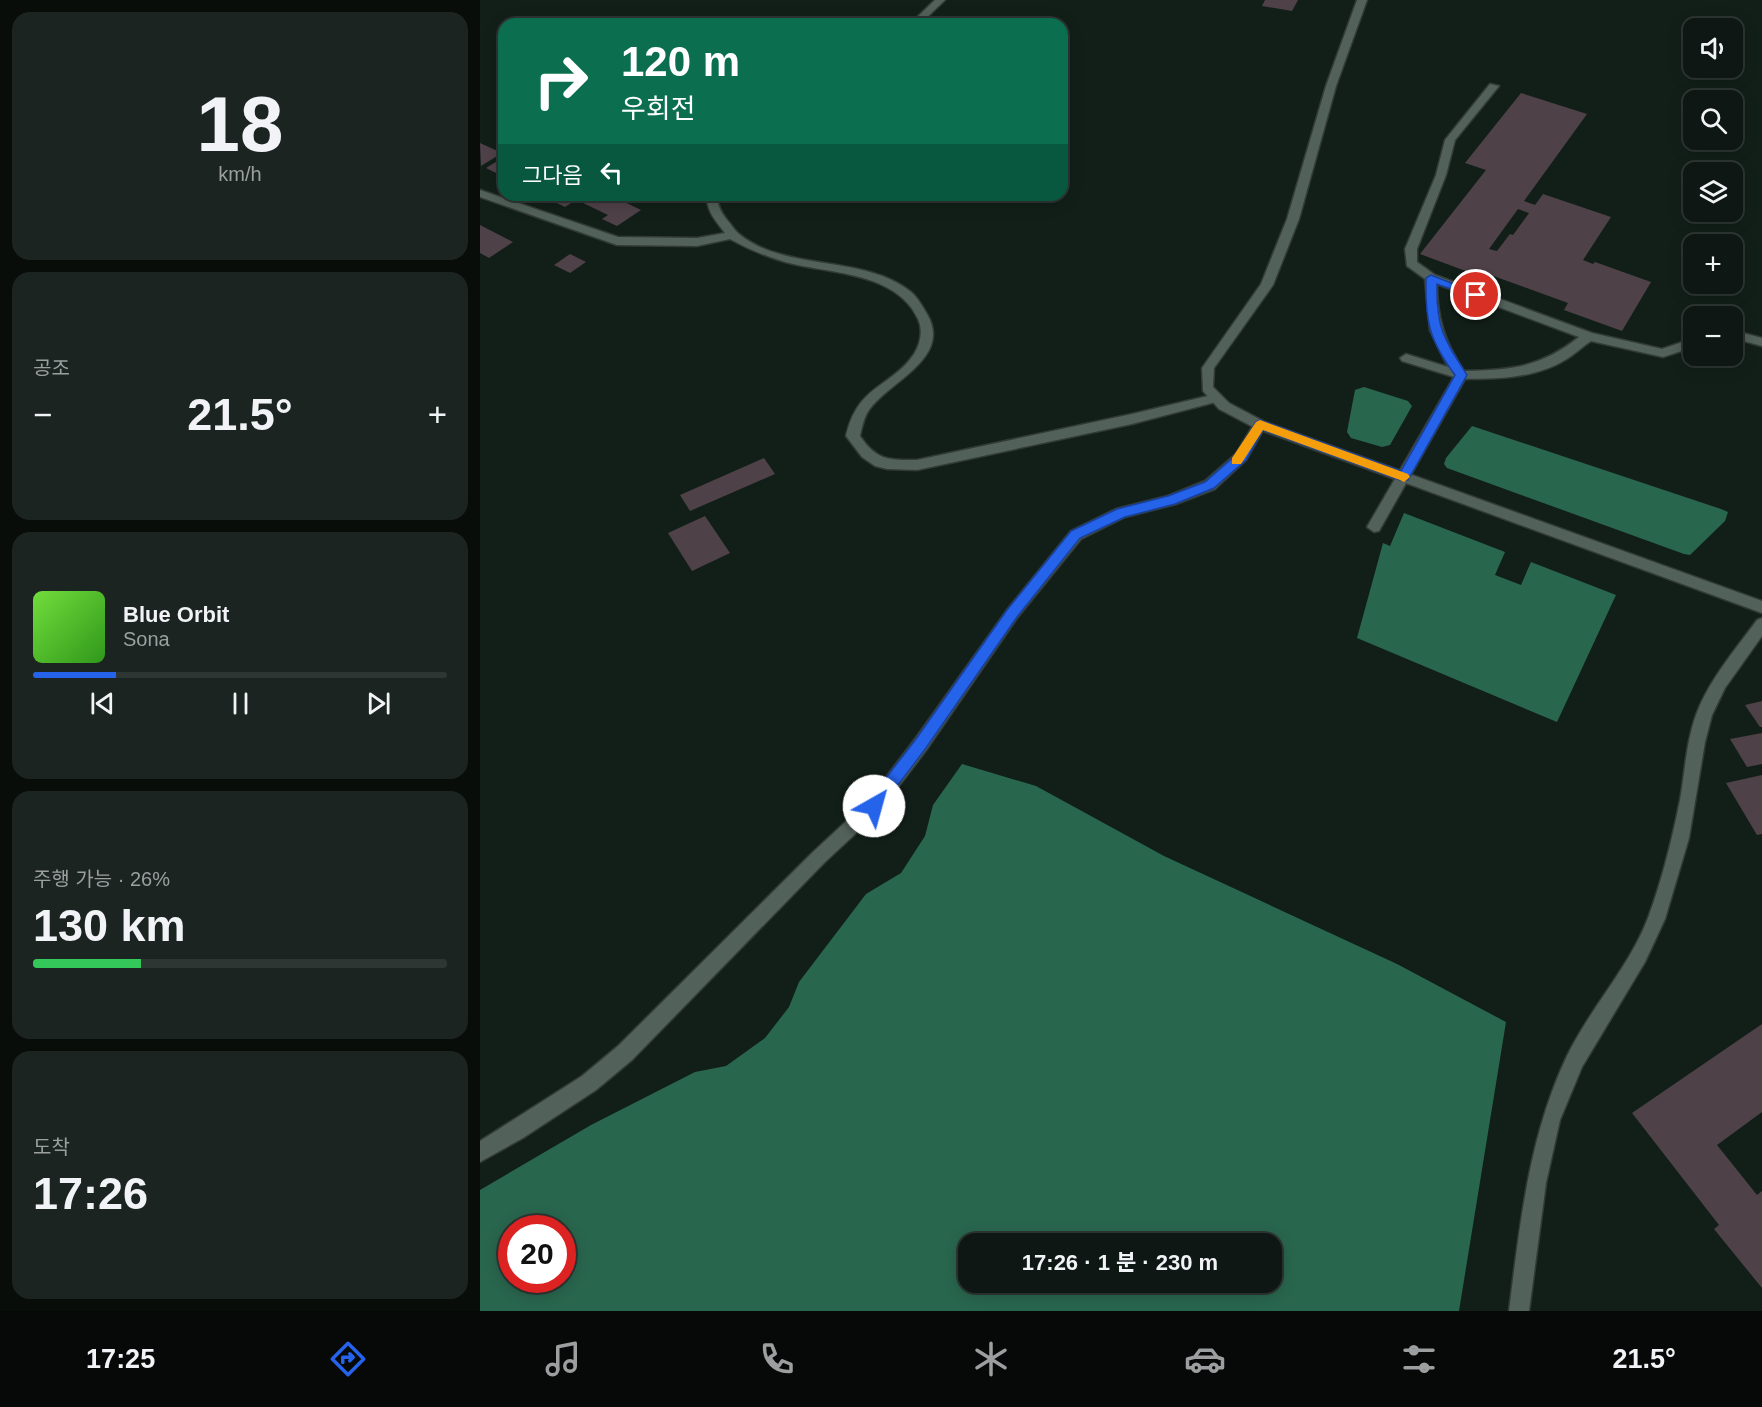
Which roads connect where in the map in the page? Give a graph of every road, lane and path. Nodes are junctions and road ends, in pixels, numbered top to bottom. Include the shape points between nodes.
1 (940, 0) edge
2 (1362, 0) edge
3 (921, 18) edge
4 (1494, 86) dead end
5 (480, 194) edge
6 (498, 200) edge
7 (500, 201) edge
8 (711, 201) edge
9 (732, 235) junction
10 (1431, 278) junction
11 (1743, 335) edge
12 (1589, 336) junction
13 (1762, 342) edge
14 (1683, 346) edge
15 (1406, 358) dead end
16 (1461, 375) junction
17 (1215, 398) junction
18 (1260, 425) junction
19 (1404, 477) junction
20 (1374, 527) dead end
21 (1762, 607) edge
22 (1762, 624) edge
23 (480, 1152) edge
24 (1519, 1311) edge

1 - 3 street
2 - 17 street via 1331,86 1293,219 1267,285 1208,368 1207,388
4 - 10 street via 1450,140 1441,175 1411,249 1411,263
5 - 6 street
7 - 9 street via 617,241 697,242
8 - 9 street via 724,229
9 - 17 street via 748,246 785,258 881,280 919,307 928,330 923,351 909,369 866,405 856,421 853,436 865,455 886,465 939,461
10 - 12 street
10 - 16 street via 1434,330
11 - 13 street
12 - 14 street via 1663,353
12 - 16 street via 1559,358 1536,366 1494,375
15 - 16 street
16 - 19 street
17 - 18 street
18 - 19 street
18 - 23 street via 1241,457 1209,485 1121,513 1076,534 1012,614 874,806 625,1053 589,1083
19 - 20 street
19 - 21 street
22 - 24 street via 1709,703 1699,734 1672,873 1655,922 1575,1060 1554,1108 1538,1168

